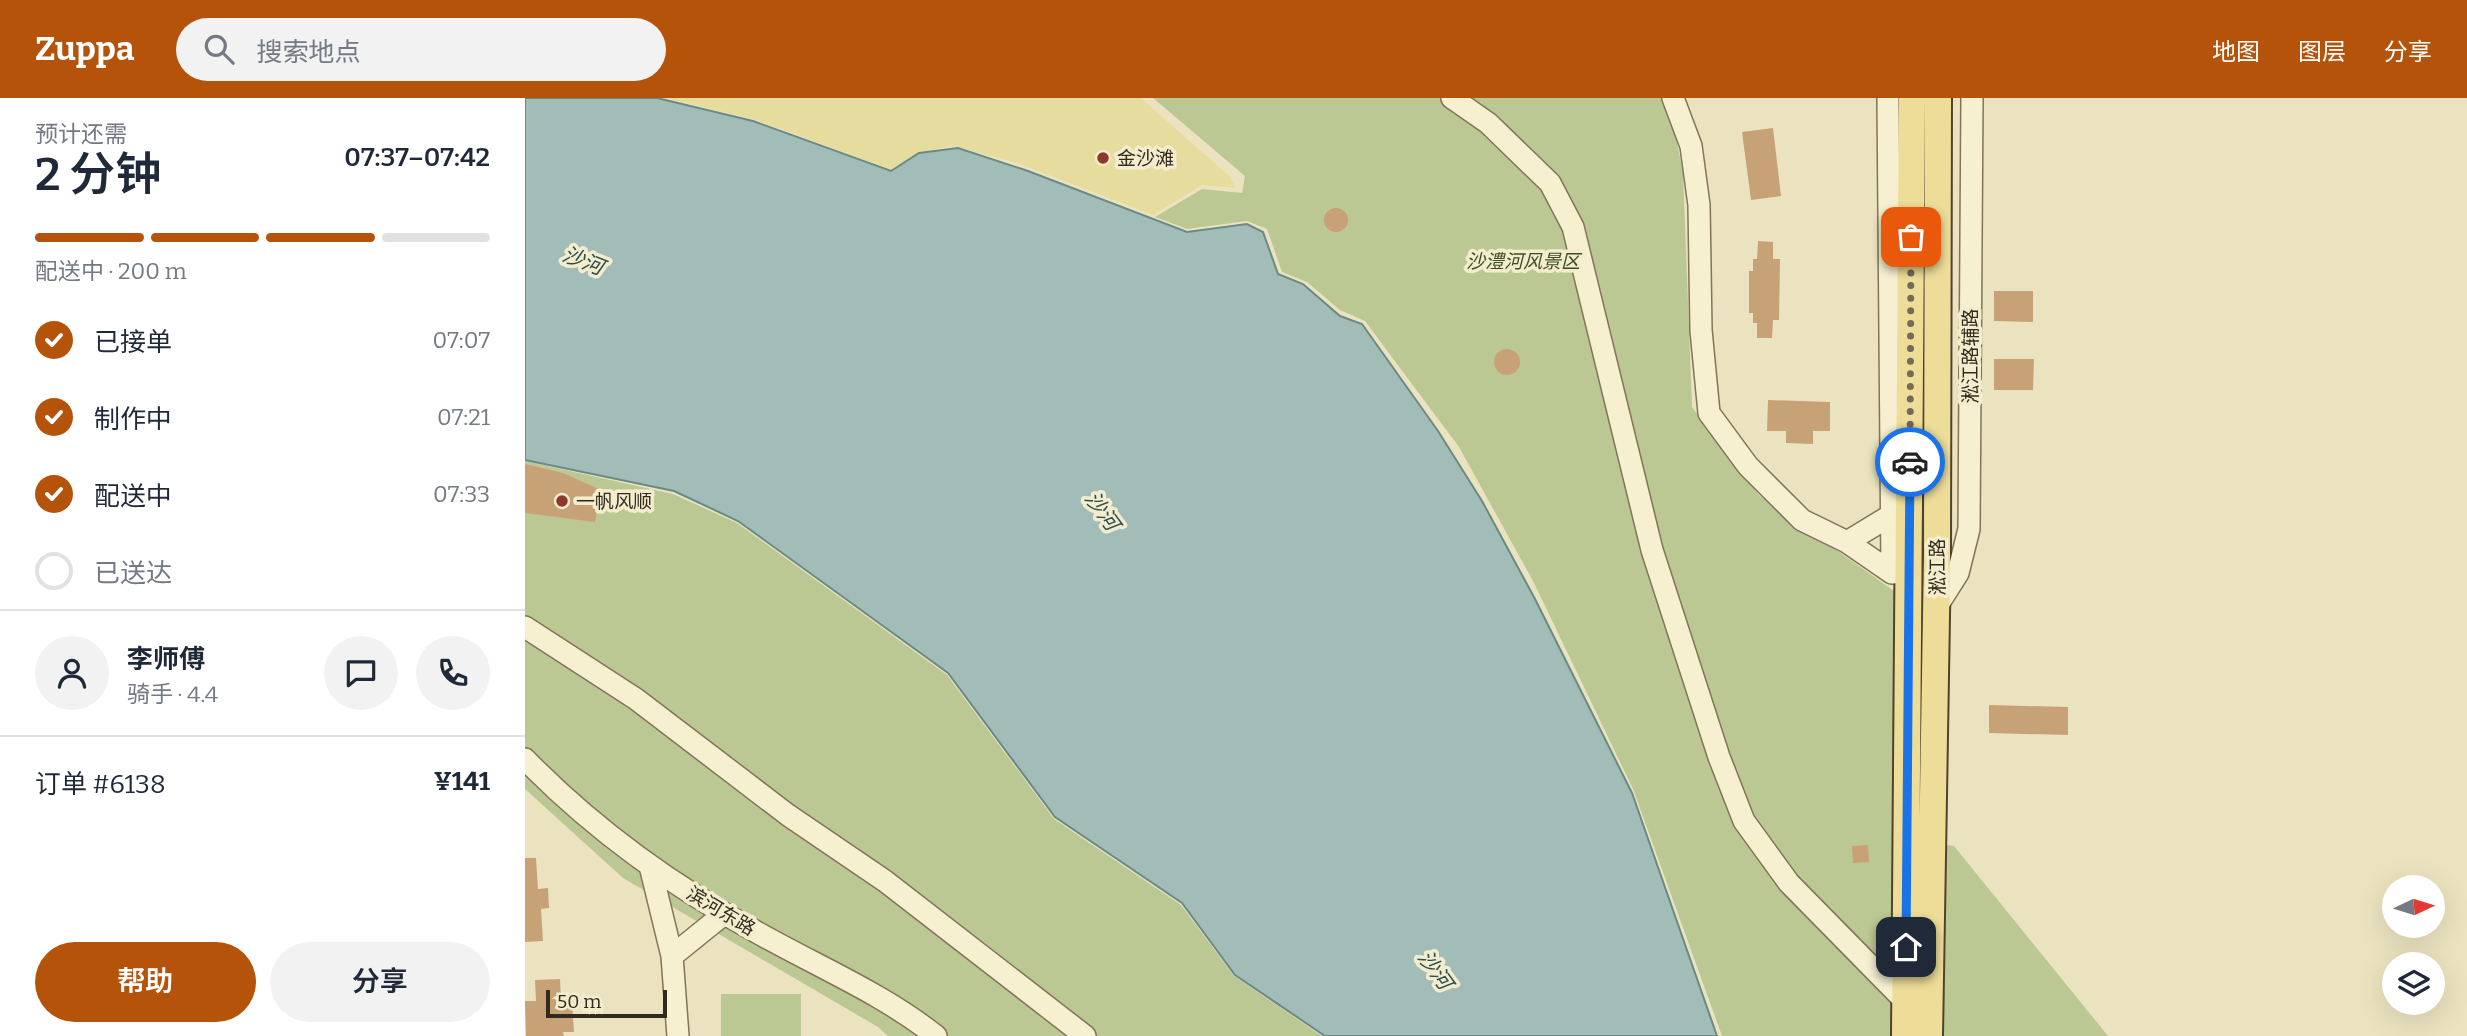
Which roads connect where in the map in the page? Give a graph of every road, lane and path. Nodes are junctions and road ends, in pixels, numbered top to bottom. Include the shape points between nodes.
1 (1452, 98) edge
2 (1673, 98) edge
3 (1888, 98) edge
4 (1912, 98) edge
5 (1938, 98) edge
6 (1972, 98) edge
7 (1901, 514) junction
8 (1847, 542) junction
9 (1901, 572) junction
10 (1937, 606) junction
11 (525, 627) edge
12 (525, 759) edge
13 (650, 866) junction
14 (724, 914) junction
15 (672, 956) junction
16 (1905, 1001) junction
17 (678, 1036) edge
18 (936, 1036) edge
19 (1085, 1036) edge
20 (1905, 1036) edge
21 (1929, 1036) edge

1 - 16 street via 1488,123 1550,183 1573,227 1652,550 1744,821 1789,883
2 - 8 street via 1691,146 1699,205 1701,330 1709,413 1748,466 1802,520
3 - 7 street
4 - 7 main road, 淞江路
5 - 10 main road, 淞江路
6 - 10 street, 淞江路辅路 via 1969,530 1958,573
7 - 8 street
7 - 9 main road, 淞江路
8 - 9 street
9 - 16 main road, 淞江路
10 - 21 main road, 淞江路
11 - 19 street via 636,699 788,815 885,881
12 - 13 street, 滨河东路 via 595,826
13 - 14 street, 滨河东路
13 - 15 street
14 - 15 street
14 - 18 street, 滨河东路 via 839,975
15 - 17 street
16 - 20 main road, 淞江路

